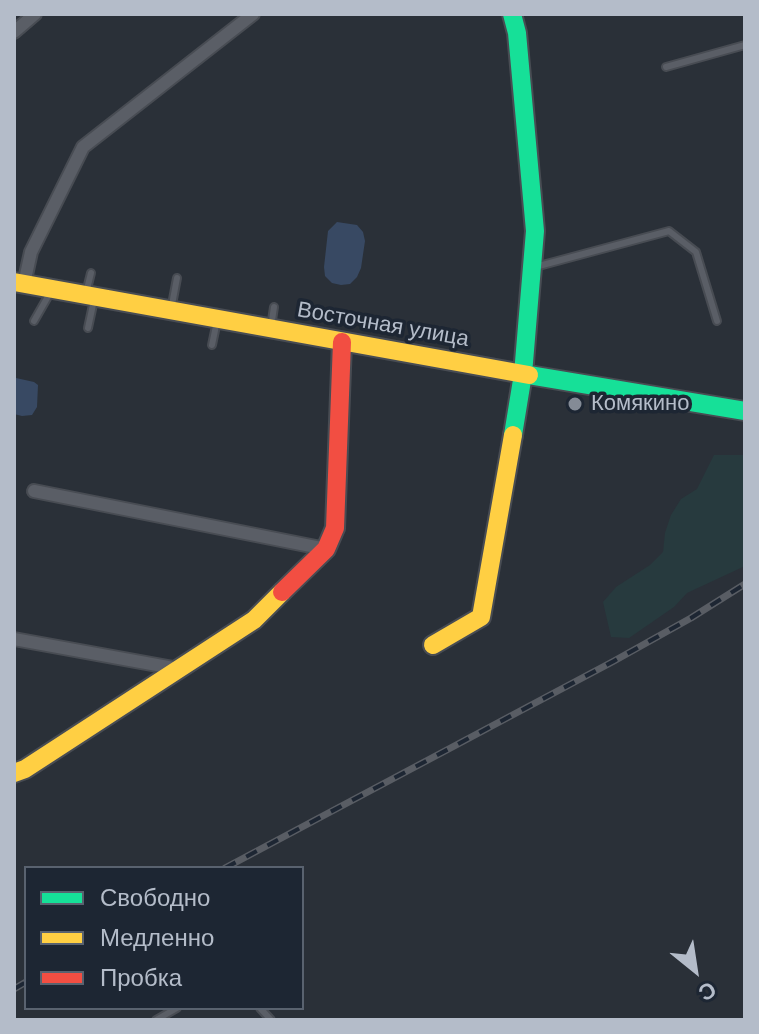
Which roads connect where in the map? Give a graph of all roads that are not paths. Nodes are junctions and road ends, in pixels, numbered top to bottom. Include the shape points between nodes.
1 (35, 14) edge
2 (253, 14) edge
3 (512, 14) edge
4 (14, 32) edge
5 (745, 45) edge
6 (666, 67) dead end
7 (531, 268) junction
8 (91, 273) dead end
9 (177, 278) dead end
10 (19, 283) edge
11 (52, 289) junction
12 (90, 296) junction
13 (274, 307) dead end
14 (171, 311) junction
15 (217, 319) junction
16 (34, 321) dead end
17 (717, 321) dead end
18 (88, 328) dead end
19 (271, 329) junction
20 (342, 342) junction
21 (212, 345) dead end
22 (523, 374) junction
23 (745, 411) edge
24 (34, 491) dead end
25 (326, 549) junction
26 (14, 639) edge
27 (433, 645) dead end
28 (179, 669) junction
29 (14, 773) edge
30 (174, 1010) edge
31 (156, 1020) edge

1 - 4 street
2 - 10 street via 83,147
3 - 7 street via 535,231
5 - 6 lane
7 - 17 lane via 669,231 696,252
7 - 22 street
8 - 12 lane
9 - 14 lane
10 - 11 street, Восточная улица
11 - 12 street, Восточная улица
11 - 16 lane
12 - 14 street, Восточная улица
12 - 18 lane
13 - 19 lane
14 - 15 street, Восточная улица
15 - 19 street, Восточная улица
15 - 21 lane
19 - 20 street, Восточная улица
20 - 22 street, Восточная улица
20 - 25 street via 335,528
22 - 23 street, Восточная улица
22 - 27 street via 481,617
24 - 25 street
25 - 28 street via 254,620
26 - 28 street
28 - 29 street
30 - 31 lane

